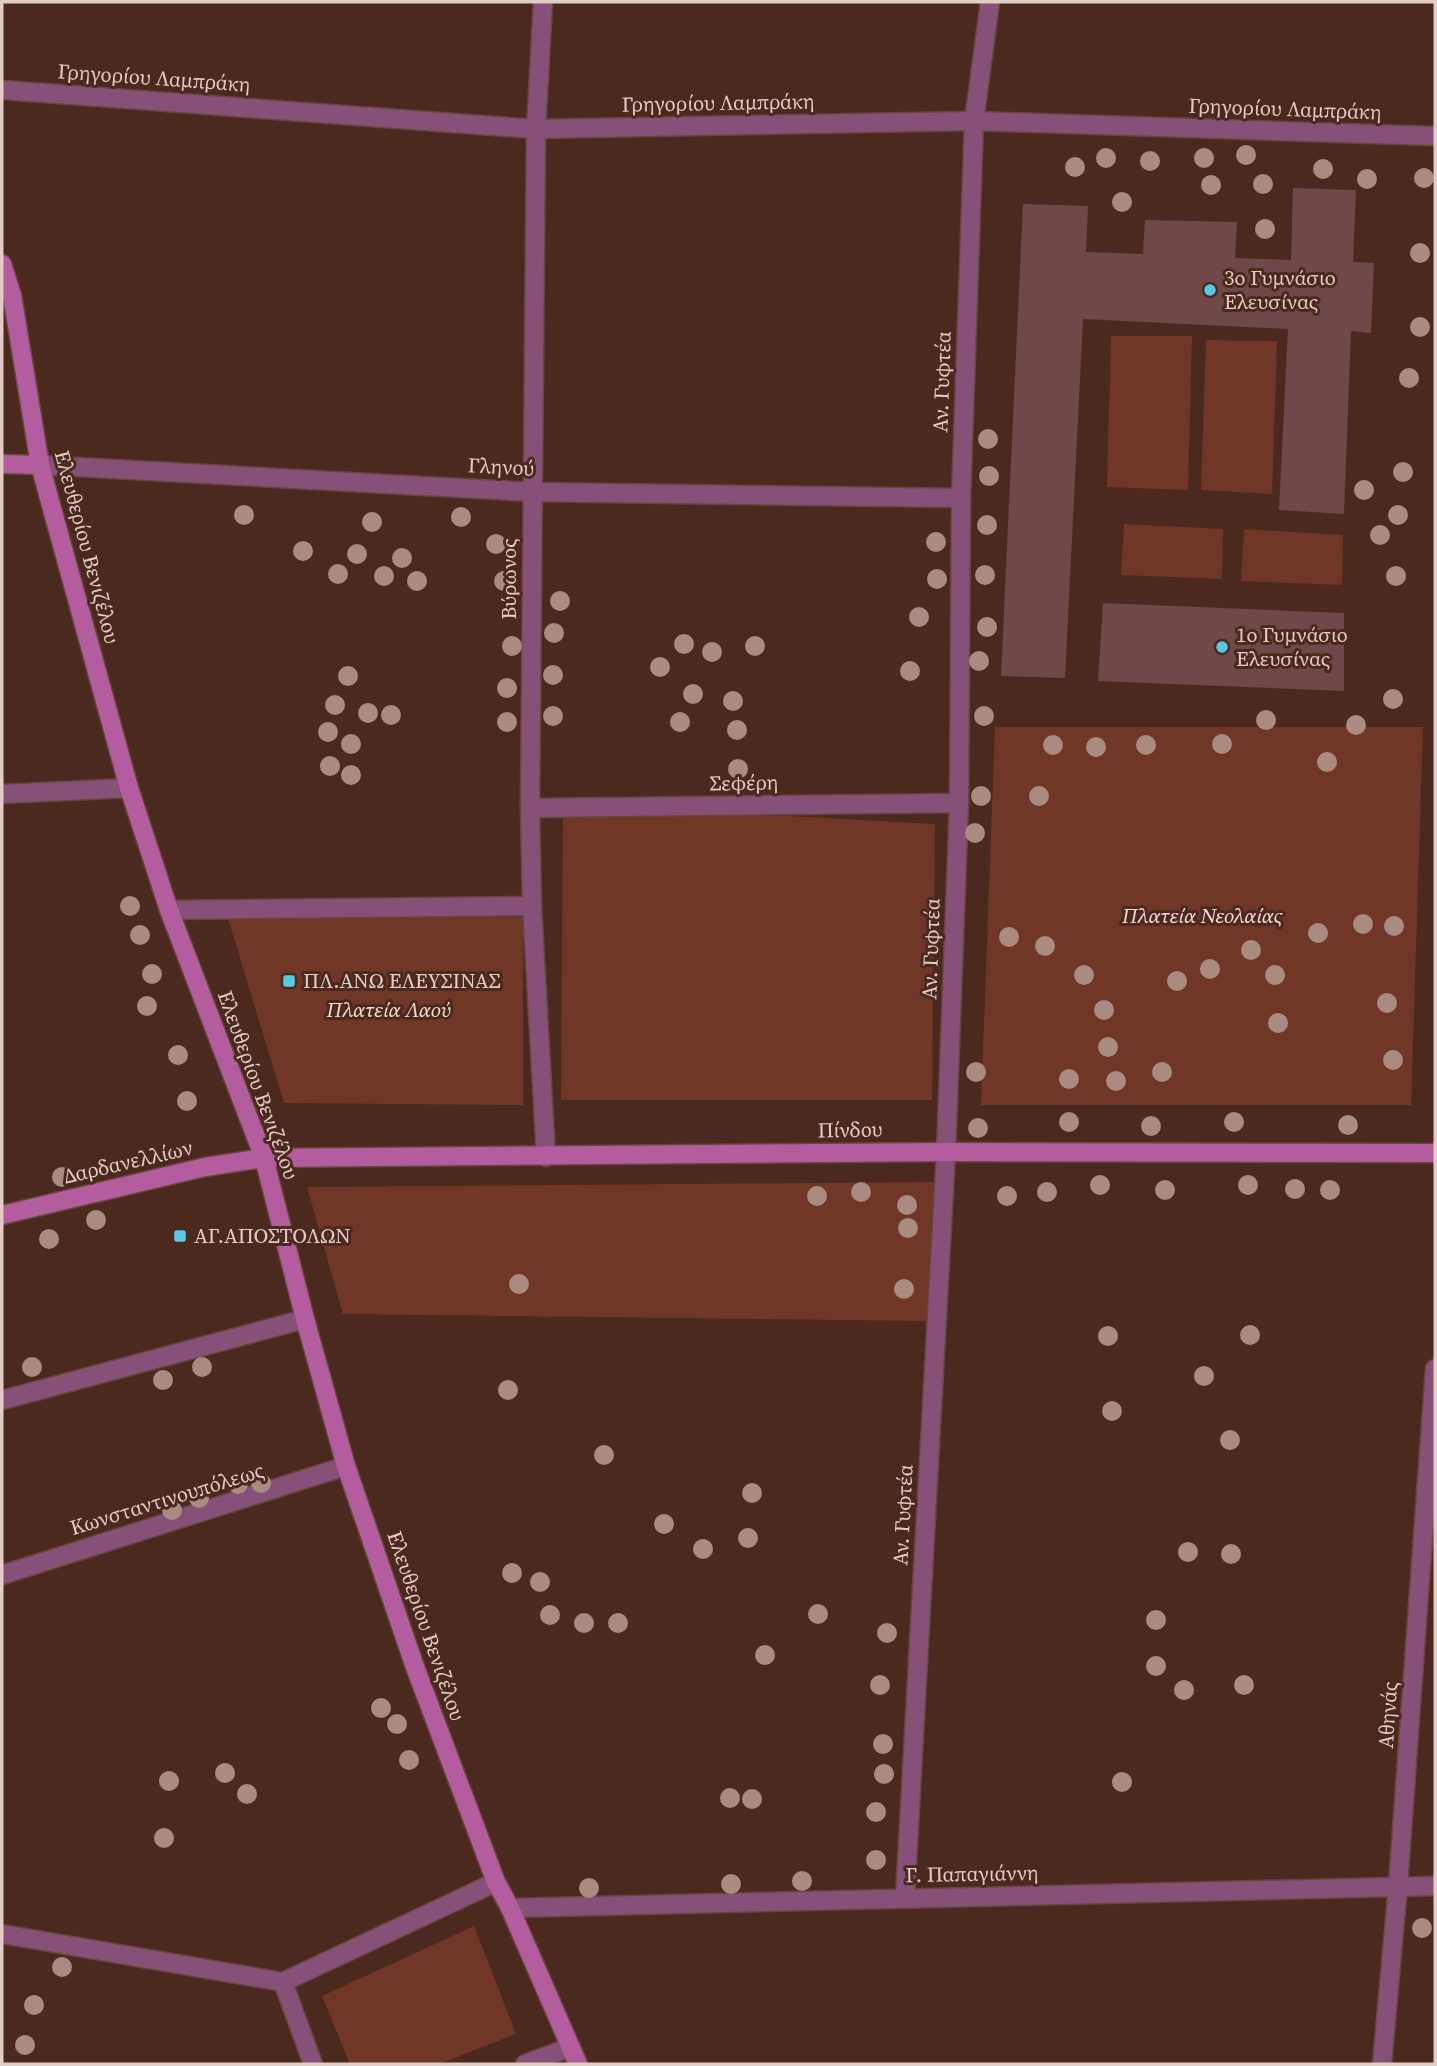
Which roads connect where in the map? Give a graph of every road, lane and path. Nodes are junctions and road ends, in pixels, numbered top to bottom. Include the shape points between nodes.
1 (543, 2) edge
2 (990, 2) edge
3 (2, 90) edge
4 (974, 121) junction
5 (536, 129) junction
6 (1435, 136) edge
7 (2, 264) edge
8 (7, 295) edge
9 (2, 464) edge
10 (40, 465) junction
11 (532, 492) junction
12 (961, 498) junction
13 (129, 788) junction
14 (2, 794) edge
15 (959, 803) junction
16 (530, 808) junction
17 (532, 906) junction
18 (169, 910) junction
19 (946, 1152) junction
20 (1435, 1153) edge
21 (546, 1157) junction
22 (264, 1158) junction
23 (2, 1215) edge
24 (304, 1319) junction
25 (1435, 1369) edge
26 (2, 1400) edge
27 (346, 1466) junction
28 (2, 1575) edge
29 (496, 1882) junction
30 (1398, 1886) junction
31 (1435, 1886) edge
32 (905, 1898) junction
33 (510, 1908) junction
34 (2, 1934) edge
35 (283, 1982) junction
36 (571, 2047) junction
37 (313, 2064) edge
38 (525, 2064) edge
39 (578, 2064) edge
40 (1382, 2064) edge

1 - 5 street, Βύρωνος
2 - 4 street, Αν. Γυφτέα
3 - 5 street, Γρηγορίου Λαμπράκη
4 - 5 street, Γρηγορίου Λαμπράκη
4 - 6 street, Γρηγορίου Λαμπράκη
4 - 12 street, Αν. Γυφτέα
5 - 11 street, Βύρωνος
7 - 8 main road, Ελευθερίου Βενιζέλου
8 - 10 main road, Ελευθερίου Βενιζέλου
9 - 10 main road
10 - 11 street, Γληνού
10 - 13 main road, Ελευθερίου Βενιζέλου
11 - 12 street, Γληνού
11 - 16 street, Βύρωνος
12 - 15 street, Αν. Γυφτέα
13 - 14 street
13 - 18 main road, Ελευθερίου Βενιζέλου
15 - 16 street, Σεφέρη
15 - 19 street, Αν. Γυφτέα
16 - 17 street, Βύρωνος
17 - 18 street
17 - 21 street, Βύρωνος
18 - 22 main road, Ελευθερίου Βενιζέλου
19 - 20 main road, Πίνδου
19 - 21 main road, Πίνδου
19 - 32 street, Αν. Γυφτέα
21 - 22 main road, Πίνδου
22 - 23 main road, Δαρδανελλίων via 205,1167
22 - 24 main road, Ελευθερίου Βενιζέλου
24 - 26 street
24 - 27 main road, Ελευθερίου Βενιζέλου
25 - 30 street, Αθηνάς
27 - 28 street, Κωνσταντινουπόλεως
27 - 29 main road, Ελευθερίου Βενιζέλου
29 - 33 main road, Ελευθερίου Βενιζέλου
29 - 35 street
30 - 31 street, Γ. Παπαγιάννη
30 - 32 street, Γ. Παπαγιάννη
30 - 40 street, Αθηνάς
32 - 33 street, Γ. Παπαγιάννη
33 - 36 main road, Ελευθερίου Βενιζέλου
34 - 35 street
35 - 37 street
36 - 38 street
36 - 39 main road, Ελευθερίου Βενιζέλου

